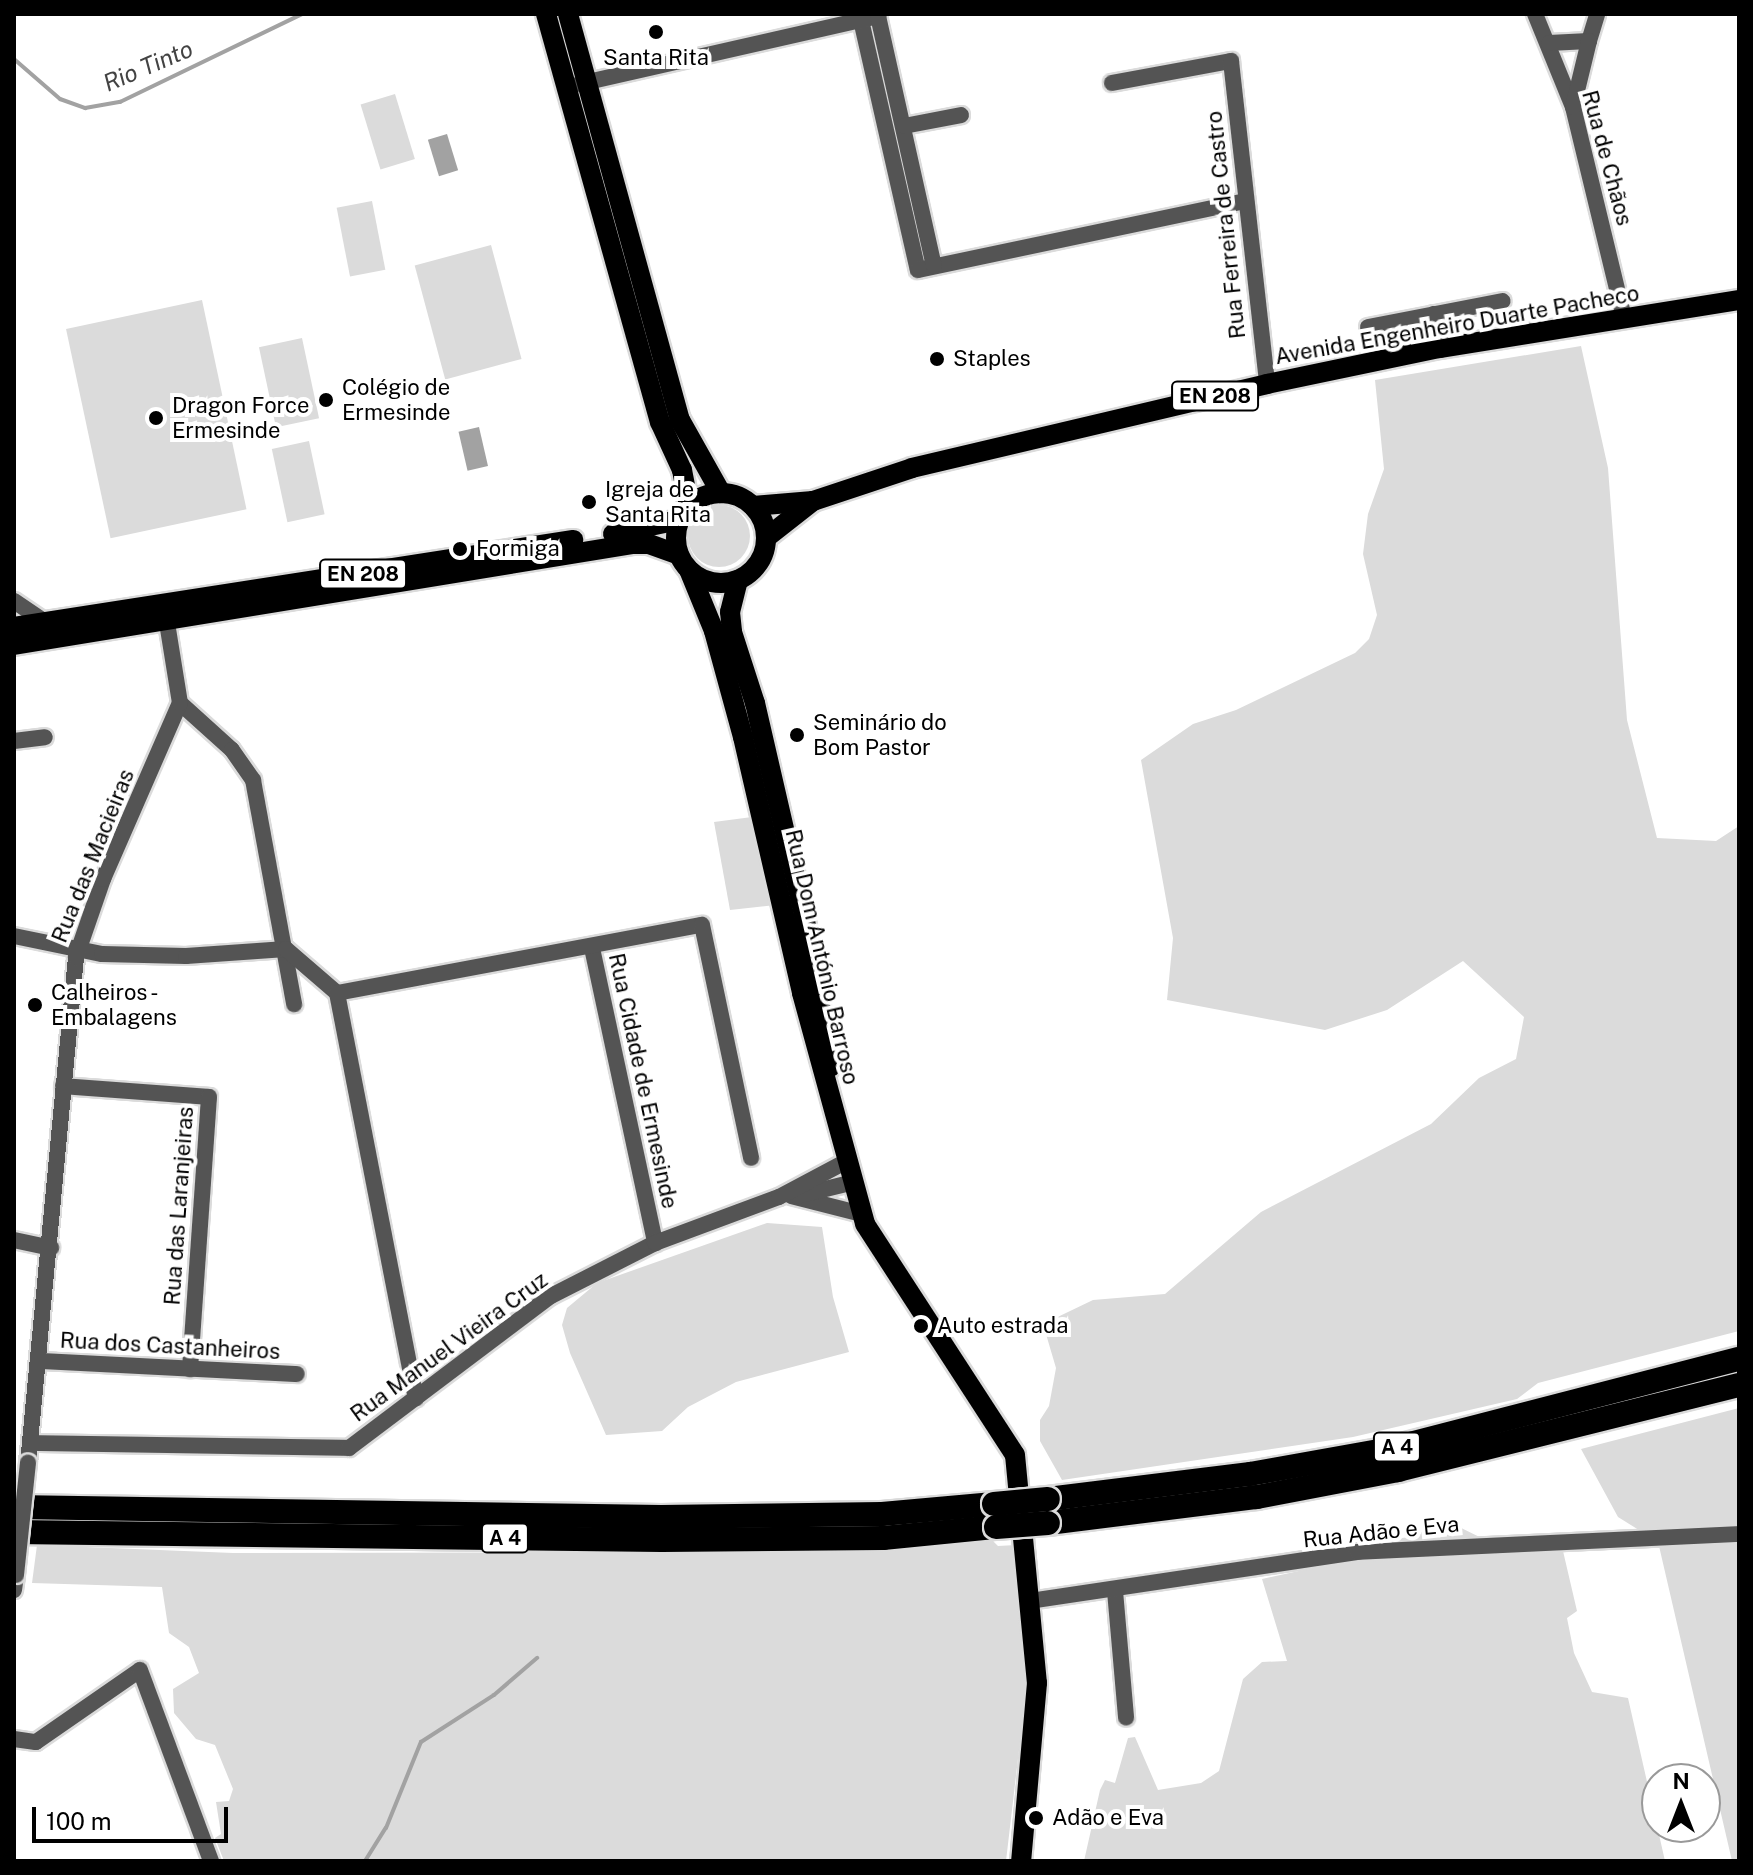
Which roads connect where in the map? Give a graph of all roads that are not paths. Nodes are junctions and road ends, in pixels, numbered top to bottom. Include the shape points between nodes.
1 (546, 14) edge
2 (568, 14) edge
3 (1535, 14) edge
4 (1597, 14) edge
5 (869, 18) junction
6 (1589, 41) junction
7 (1549, 43) junction
8 (555, 46) junction
9 (1112, 83) dead end
10 (587, 84) junction
11 (1573, 107) junction
12 (961, 115) dead end
13 (904, 126) junction
14 (579, 131) junction
15 (1246, 201) junction
16 (934, 266) junction
17 (1739, 300) edge
18 (1503, 301) dead end
19 (1434, 314) junction
20 (1624, 318) junction
21 (1368, 327) dead end
22 (1440, 348) junction
23 (1267, 384) junction
24 (721, 493) junction
25 (813, 501) junction
26 (753, 506) junction
27 (684, 513) junction
28 (766, 538) junction
29 (684, 562) junction
30 (738, 580) junction
31 (14, 601) edge
32 (47, 623) junction
33 (167, 623) junction
34 (14, 627) edge
35 (14, 645) edge
36 (180, 703) junction
37 (45, 737) dead end
38 (14, 741) edge
39 (14, 936) edge
40 (592, 948) junction
41 (286, 949) junction
42 (78, 952) junction
43 (337, 993) junction
44 (294, 1004) dead end
45 (63, 1086) junction
46 (834, 1111) junction
47 (751, 1158) dead end
48 (845, 1162) junction
49 (850, 1183) junction
50 (785, 1196) junction
51 (862, 1214) junction
52 (14, 1240) edge
53 (655, 1243) junction
54 (51, 1248) junction
55 (1739, 1359) edge
56 (40, 1361) junction
57 (190, 1369) junction
58 (297, 1374) dead end
59 (1739, 1385) edge
60 (416, 1398) junction
61 (32, 1443) junction
62 (14, 1507) edge
63 (1048, 1511) junction
64 (995, 1516) junction
65 (14, 1532) edge
66 (1739, 1534) edge
67 (15, 1583) edge
68 (1115, 1591) junction
69 (1030, 1601) junction
70 (1126, 1718) dead end
71 (14, 1739) edge
72 (211, 1861) edge
73 (1021, 1861) edge

1 - 8 main road
2 - 10 main road
3 - 7 street, Rua de Chãos
4 - 6 street
5 - 10 street
5 - 13 street
5 - 16 street via 918,270
6 - 7 street
6 - 11 street
7 - 11 street, Rua de Chãos
8 - 10 street via 575,82
8 - 14 main road
9 - 15 street, Rua Ferreira de Castro via 1231,61
10 - 14 street via 578,92
10 - 24 main road via 680,420
11 - 20 street, Rua de Chãos
12 - 13 street
13 - 16 street
14 - 27 main road via 660,422 682,470
15 - 16 street
15 - 23 street, Rua Ferreira de Castro
17 - 20 main road, Avenida Engenheiro Duarte Pacheco / EN 208
18 - 19 street
19 - 21 street
19 - 22 street
20 - 22 main road, Avenida Engenheiro Duarte Pacheco / EN 208
22 - 23 main road, Avenida Engenheiro Duarte Pacheco / EN 208
23 - 25 main road, Avenida Engenheiro Duarte Pacheco / EN 208 via 912,468
24 - 26 main road, EN 208
24 - 27 main road, EN 208
25 - 26 main road, Avenida Engenheiro Duarte Pacheco / EN 208
25 - 28 main road, Avenida Engenheiro Duarte Pacheco / EN 208
26 - 28 main road
27 - 29 main road
27 - 32 main road, EN 208
28 - 30 main road, EN 208 via 763,555
29 - 30 main road, EN 208 via 712,581
29 - 33 main road, EN 208 via 649,544 632,544
29 - 46 main road, Rua Dom António Barroso via 709,615 743,737
30 - 46 main road, Rua Dom António Barroso via 730,612 732,632 755,703 804,915 829,1037
31 - 32 street
32 - 34 main road, EN 208
33 - 35 main road, EN 208
33 - 36 street
36 - 41 street via 232,750 253,780
36 - 42 street, Rua das Macieiras via 103,879
37 - 38 street
39 - 42 street
40 - 43 street, Rua Cidade de Ermesinde
40 - 47 street via 702,925
40 - 53 street, Rua Cidade de Ermesinde
41 - 42 street via 186,956
41 - 43 street
41 - 44 street
42 - 45 street, Rua das Macieiras
43 - 60 street
45 - 54 street, Rua das Macieiras
45 - 57 street, Rua das Laranjeiras via 209,1097
46 - 48 main road
48 - 49 main road
48 - 50 street, Rua Manuel Vieira Cruz
49 - 50 street, Rua Manuel Vieira Cruz
49 - 51 main road
50 - 51 street
50 - 53 street, Rua Manuel Vieira Cruz
51 - 69 main road via 899,1283 1009,1440 1019,1473
52 - 54 street
53 - 60 street, Rua Manuel Vieira Cruz via 551,1296
54 - 56 street, Rua das Macieiras
55 - 63 highway, A 4 via 1390,1449
56 - 57 street, Rua dos Castanheiros
56 - 61 street, Rua das Macieiras
57 - 58 street, Rua dos Castanheiros
59 - 63 highway, A 4 via 1382,1473 1257,1497
60 - 61 street, Rua Manuel Vieira Cruz via 349,1448
61 - 67 street, Rua das Macieiras, bridge
62 - 64 highway, A 4 via 661,1517
63 - 64 highway, A 4, bridge
64 - 65 highway, A 4 via 883,1538
66 - 68 street, Rua Adão e Eva via 1357,1552
68 - 69 street, Rua Adão e Eva
68 - 70 street
69 - 73 main road via 1037,1683
71 - 72 street via 36,1742 140,1670

